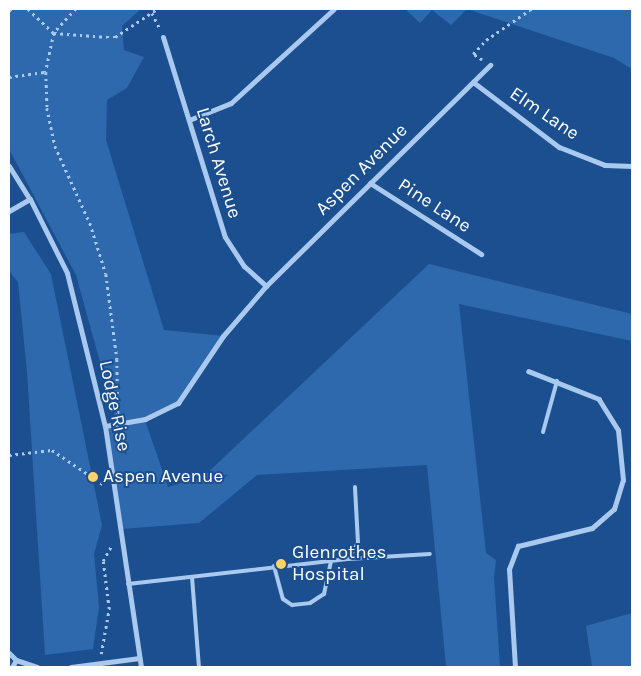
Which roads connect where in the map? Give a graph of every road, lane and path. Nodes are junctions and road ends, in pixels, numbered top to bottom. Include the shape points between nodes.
1 (28, 9) edge
2 (76, 9) edge
3 (157, 9) edge
4 (334, 9) edge
5 (497, 9) edge
6 (531, 9) edge
7 (554, 9) edge
8 (152, 13) junction
9 (54, 33) junction
10 (163, 37) joint
11 (490, 65) joint
12 (46, 72) junction
13 (9, 77) edge
14 (472, 82) junction
15 (189, 120) junction
16 (9, 166) edge
17 (632, 166) edge
18 (370, 183) junction
19 (30, 199) junction
20 (9, 211) edge
21 (481, 254) dead end
22 (266, 286) junction
23 (528, 370) dead end
24 (557, 380) junction
25 (117, 424) junction
26 (105, 426) junction
27 (544, 432) dead end
28 (9, 455) edge
29 (355, 487) dead end
30 (116, 493) junction
31 (122, 529) junction
32 (430, 554) dead end
33 (348, 559) junction
34 (331, 562) junction
35 (274, 566) junction
36 (192, 577) junction
37 (128, 584) junction
38 (9, 653) edge
39 (139, 658) junction
40 (16, 660) junction
41 (99, 664) junction
42 (12, 667) edge
43 (37, 667) edge
44 (71, 667) edge
45 (141, 667) edge
46 (199, 667) edge
47 (515, 667) edge

1 - 9 path
2 - 9 path
3 - 8 path
4 - 15 street via 231,103
5 - 6 path
6 - 7 path
6 - 11 path via 486,40 474,54
8 - 9 path via 115,37
8 - 10 path
9 - 12 path
10 - 15 street, Larch Avenue
11 - 14 street, Aspen Avenue
12 - 13 path
12 - 25 path via 47,108 55,146 90,223 106,274 118,367
14 - 17 street, Elm Lane via 559,147 605,165
14 - 18 street, Aspen Avenue
15 - 22 street, Larch Avenue via 225,237 244,266
16 - 19 street, Lodge Rise
18 - 21 street, Pine Lane
18 - 22 street, Aspen Avenue
19 - 20 street
19 - 26 street, Lodge Rise via 67,273
22 - 25 street, Aspen Avenue via 224,336 178,403 145,420
23 - 24 street
24 - 27 lane
24 - 47 street via 599,399 618,430 623,480 614,510 592,528 518,546 509,569
25 - 26 street, Aspen Avenue
26 - 30 street, Lodge Rise
28 - 30 path via 52,450
29 - 33 lane via 358,543
30 - 31 street, Lodge Rise
31 - 37 street, Lodge Rise
31 - 41 path via 103,561 108,609
32 - 33 lane
33 - 34 lane
34 - 35 lane
34 - 35 lane via 324,594 310,603 292,605 283,599
35 - 36 lane
36 - 37 lane
36 - 46 lane
37 - 39 street, Lodge Rise
38 - 40 street
39 - 41 street
39 - 45 street, Lodge Rise
40 - 42 street
40 - 43 street
41 - 44 street

